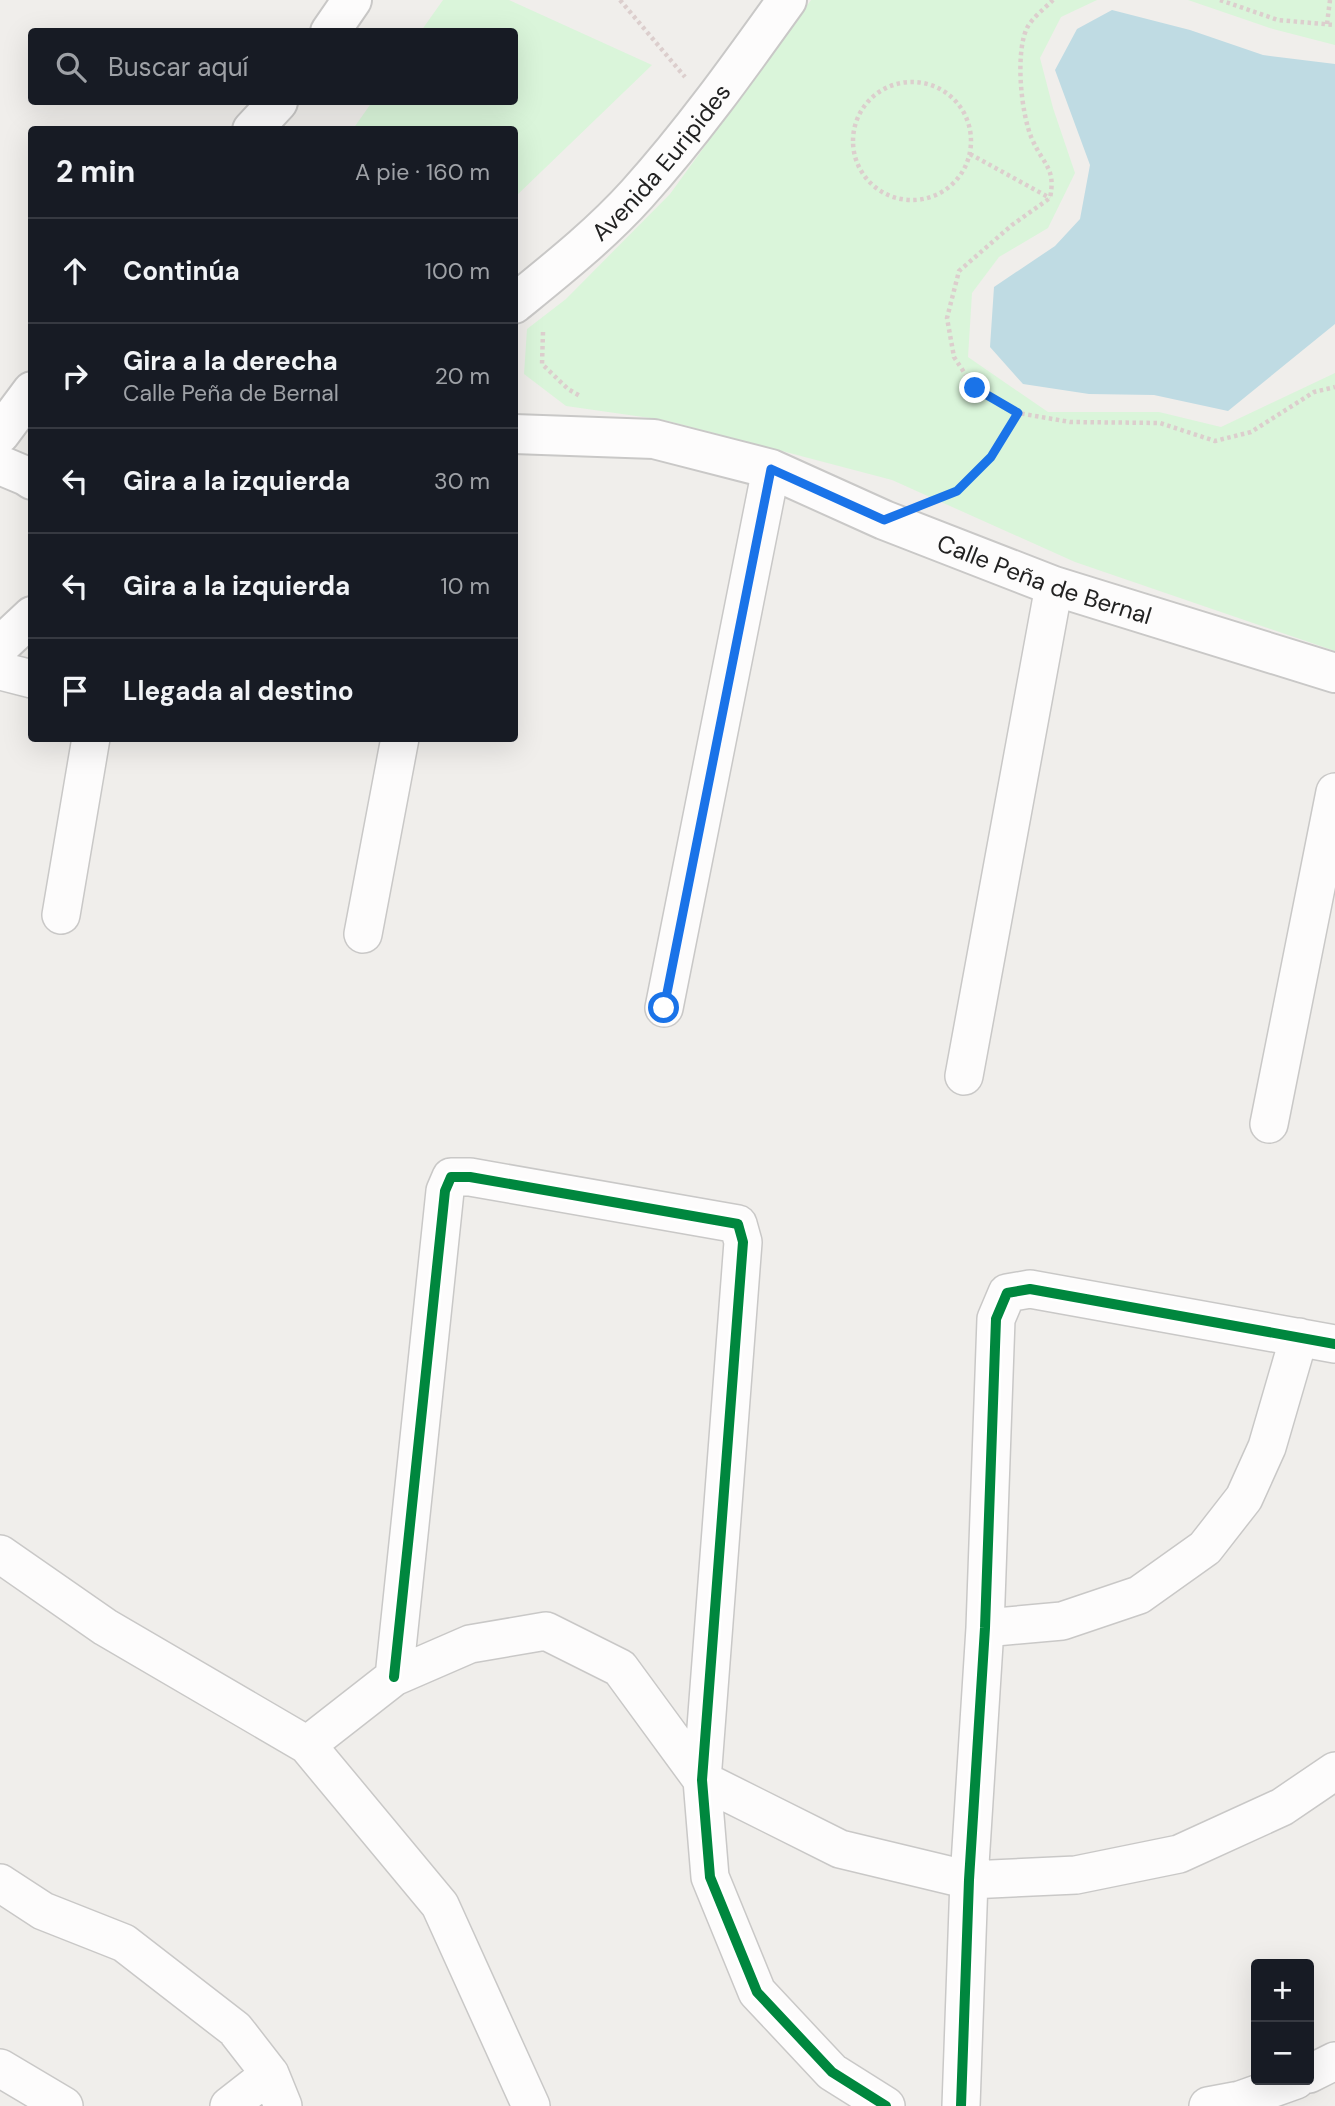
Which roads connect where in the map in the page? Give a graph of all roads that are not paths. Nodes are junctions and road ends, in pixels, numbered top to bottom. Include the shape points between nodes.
1 (352, 0) edge
2 (787, 0) edge
3 (333, 28) edge
4 (275, 105) edge
5 (256, 126) edge
6 (529, 315) edge
7 (28, 396) edge
8 (0, 434) edge
9 (518, 434) edge
10 (0, 465) edge
11 (771, 469) junction
12 (28, 478) edge
13 (1054, 586) junction
14 (28, 620) edge
15 (0, 646) edge
16 (0, 671) edge
17 (1335, 673) edge
18 (28, 678) edge
19 (90, 742) edge
20 (399, 742) edge
21 (1335, 792) edge
22 (61, 915) dead end
23 (363, 934) dead end
24 (664, 1008) dead end
25 (964, 1076) dead end
26 (1269, 1124) dead end
27 (1299, 1337) junction
28 (1335, 1344) edge
29 (0, 1554) edge
30 (985, 1628) junction
31 (394, 1678) junction
32 (307, 1745) junction
33 (1335, 1771) edge
34 (702, 1780) junction
35 (969, 1880) junction
36 (0, 1883) edge
37 (1335, 2061) edge
38 (0, 2068) edge
39 (1314, 2072) edge
40 (1282, 2085) edge
41 (276, 2090) edge
42 (64, 2106) edge
43 (229, 2106) edge
44 (531, 2106) edge
45 (886, 2106) edge
46 (961, 2106) edge
47 (1208, 2106) edge

1 - 3 street
2 - 6 street, Avenida Euripides via 710,107 636,195 581,249
4 - 5 street
7 - 8 street
9 - 11 street, Calle Peña de Bernal via 654,439
10 - 12 street
11 - 13 street, Calle Peña de Bernal via 884,520
11 - 24 street
13 - 17 street, Calle Peña de Bernal
13 - 25 street
14 - 15 street
16 - 18 street
19 - 22 street
20 - 23 street
21 - 26 street
27 - 28 street
27 - 30 street via 1268,1447 1244,1498 1205,1548 1139,1595 1062,1621
27 - 30 street via 1030,1289 1007,1293 996,1319
29 - 32 street via 104,1627
30 - 35 street
31 - 32 street
31 - 34 street via 470,1644 546,1631 620,1668
31 - 34 street via 445,1191 451,1177 738,1224 743,1242
32 - 44 street via 440,1905
33 - 35 street via 1282,1807 1180,1854 1076,1875
34 - 35 street via 840,1849
34 - 45 street via 710,1877 757,1992 832,2072
35 - 46 street
36 - 41 street via 43,1911 124,1943 235,2029
37 - 39 street
38 - 42 street
40 - 47 street
41 - 43 street

